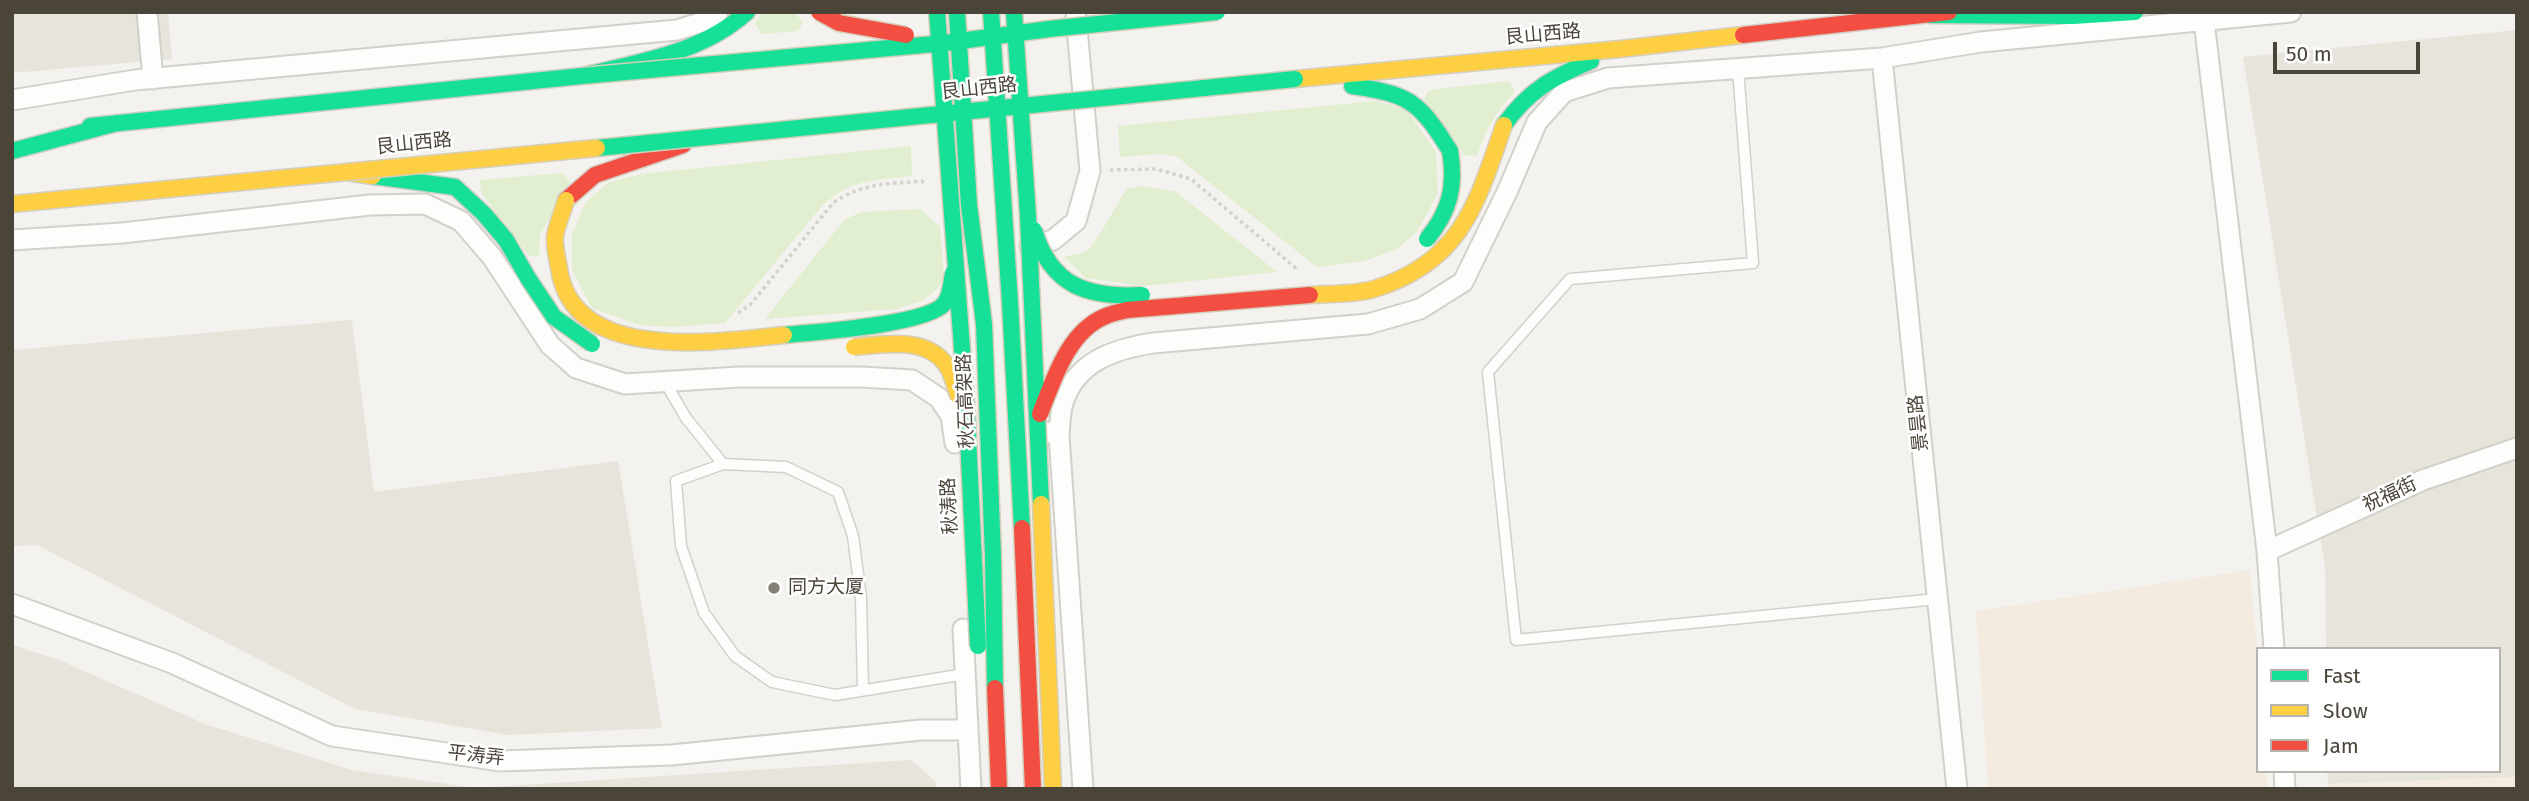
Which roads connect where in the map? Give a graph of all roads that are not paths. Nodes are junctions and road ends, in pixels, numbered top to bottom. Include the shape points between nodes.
1 (147, 12) edge
2 (718, 12) edge
3 (747, 12) edge
4 (819, 12) edge
5 (925, 12) edge
6 (937, 12) edge
7 (957, 12) edge
8 (991, 12) edge
9 (1014, 12) edge
10 (1075, 12) edge
11 (1104, 12) edge
12 (1217, 12) edge
13 (1949, 12) edge
14 (2135, 12) edge
15 (2291, 12) edge
16 (1930, 15) junction
17 (2204, 21) junction
18 (1049, 29) junction
19 (945, 43) junction
20 (1620, 49) junction
21 (1882, 58) junction
22 (1738, 69) junction
23 (582, 76) junction
24 (153, 79) junction
25 (1295, 79) junction
26 (12, 100) edge
27 (117, 123) junction
28 (12, 134) edge
29 (709, 136) junction
30 (12, 151) edge
31 (347, 172) junction
32 (12, 204) edge
33 (1028, 216) junction
34 (12, 240) edge
35 (1017, 248) junction
36 (955, 261) junction
37 (834, 349) dead end
38 (607, 353) dead end
39 (665, 381) junction
40 (967, 416) junction
41 (1027, 427) junction
42 (1059, 435) junction
43 (955, 443) junction
44 (2517, 448) edge
45 (723, 464) junction
46 (2267, 551) junction
47 (1937, 598) junction
48 (12, 604) edge
49 (2274, 647) edge
50 (965, 674) junction
51 (863, 690) junction
52 (967, 730) junction
53 (971, 789) edge
54 (985, 789) edge
55 (999, 789) edge
56 (1033, 789) edge
57 (1053, 789) edge
58 (1083, 789) edge
59 (1957, 789) edge

1 - 24 street
2 - 24 street via 709,20 677,30
3 - 23 main road, bridge via 723,32 698,43
4 - 19 main road, bridge via 839,23
5 - 35 street via 939,209 965,242
6 - 36 main road, 秋涛路, bridge
7 - 55 main road, 秋石高架路, bridge via 969,205 984,324
8 - 56 main road, bridge via 1005,196
9 - 33 main road, bridge
10 - 35 street via 1090,171 1076,221 1053,240
11 - 18 main road, bridge
12 - 18 main road, bridge
13 - 16 main road, 艮山西路
14 - 16 main road
15 - 17 street
16 - 20 main road, 艮山西路
17 - 21 street via 1982,42
17 - 46 street
18 - 19 main road, bridge
19 - 23 main road, bridge
20 - 25 main road, 艮山西路
20 - 41 main road, bridge via 1545,81 1520,101 1504,125 1473,208 1438,258 1372,290 1127,310 1101,317 1075,341
21 - 22 street
21 - 47 street, 景昙路
22 - 42 street via 1608,78 1564,92 1537,122 1463,282 1420,309 1368,324 1121,348 1093,362 1074,380 1063,402
22 - 47 lane via 1753,263 1570,279 1488,372 1516,640
23 - 27 main road
24 - 26 street
25 - 29 main road, 艮山西路, bridge
25 - 33 main road, bridge via 1392,92 1414,104 1434,124 1450,151 1455,176 1442,222 1399,263 1364,276 1129,296 1095,294 1072,286 1056,273 1044,257
27 - 28 main road
27 - 30 main road
29 - 31 main road, 艮山西路, bridge
29 - 36 main road, bridge via 595,175 566,200 555,240 559,281 579,312 603,330 683,343 868,327 941,307 949,295
31 - 32 main road, 艮山西路
31 - 38 main road, bridge via 455,187 506,240 554,317
33 - 41 main road, bridge
34 - 39 street via 122,233 370,205 425,204 461,221 492,257 550,345 576,369 625,384
35 - 41 street
36 - 40 main road, 秋涛路, bridge
37 - 40 main road, bridge via 902,343 930,351 946,365
39 - 43 street via 739,377 912,380 939,398 951,416
39 - 45 lane
40 - 54 main road, 秋涛路, bridge
41 - 42 street
41 - 43 street
41 - 57 main road, bridge
42 - 58 street
43 - 50 street
44 - 46 street, 祝福街 via 2423,480
45 - 51 lane via 786,467 838,492 853,536
45 - 51 lane via 676,481 681,546 704,613 735,656 772,682 835,695
46 - 49 street
47 - 59 street, 景昙路
48 - 52 street, 平涛弄 via 172,663 332,736 500,761 671,754 921,730
50 - 51 lane
50 - 52 street
52 - 53 street

